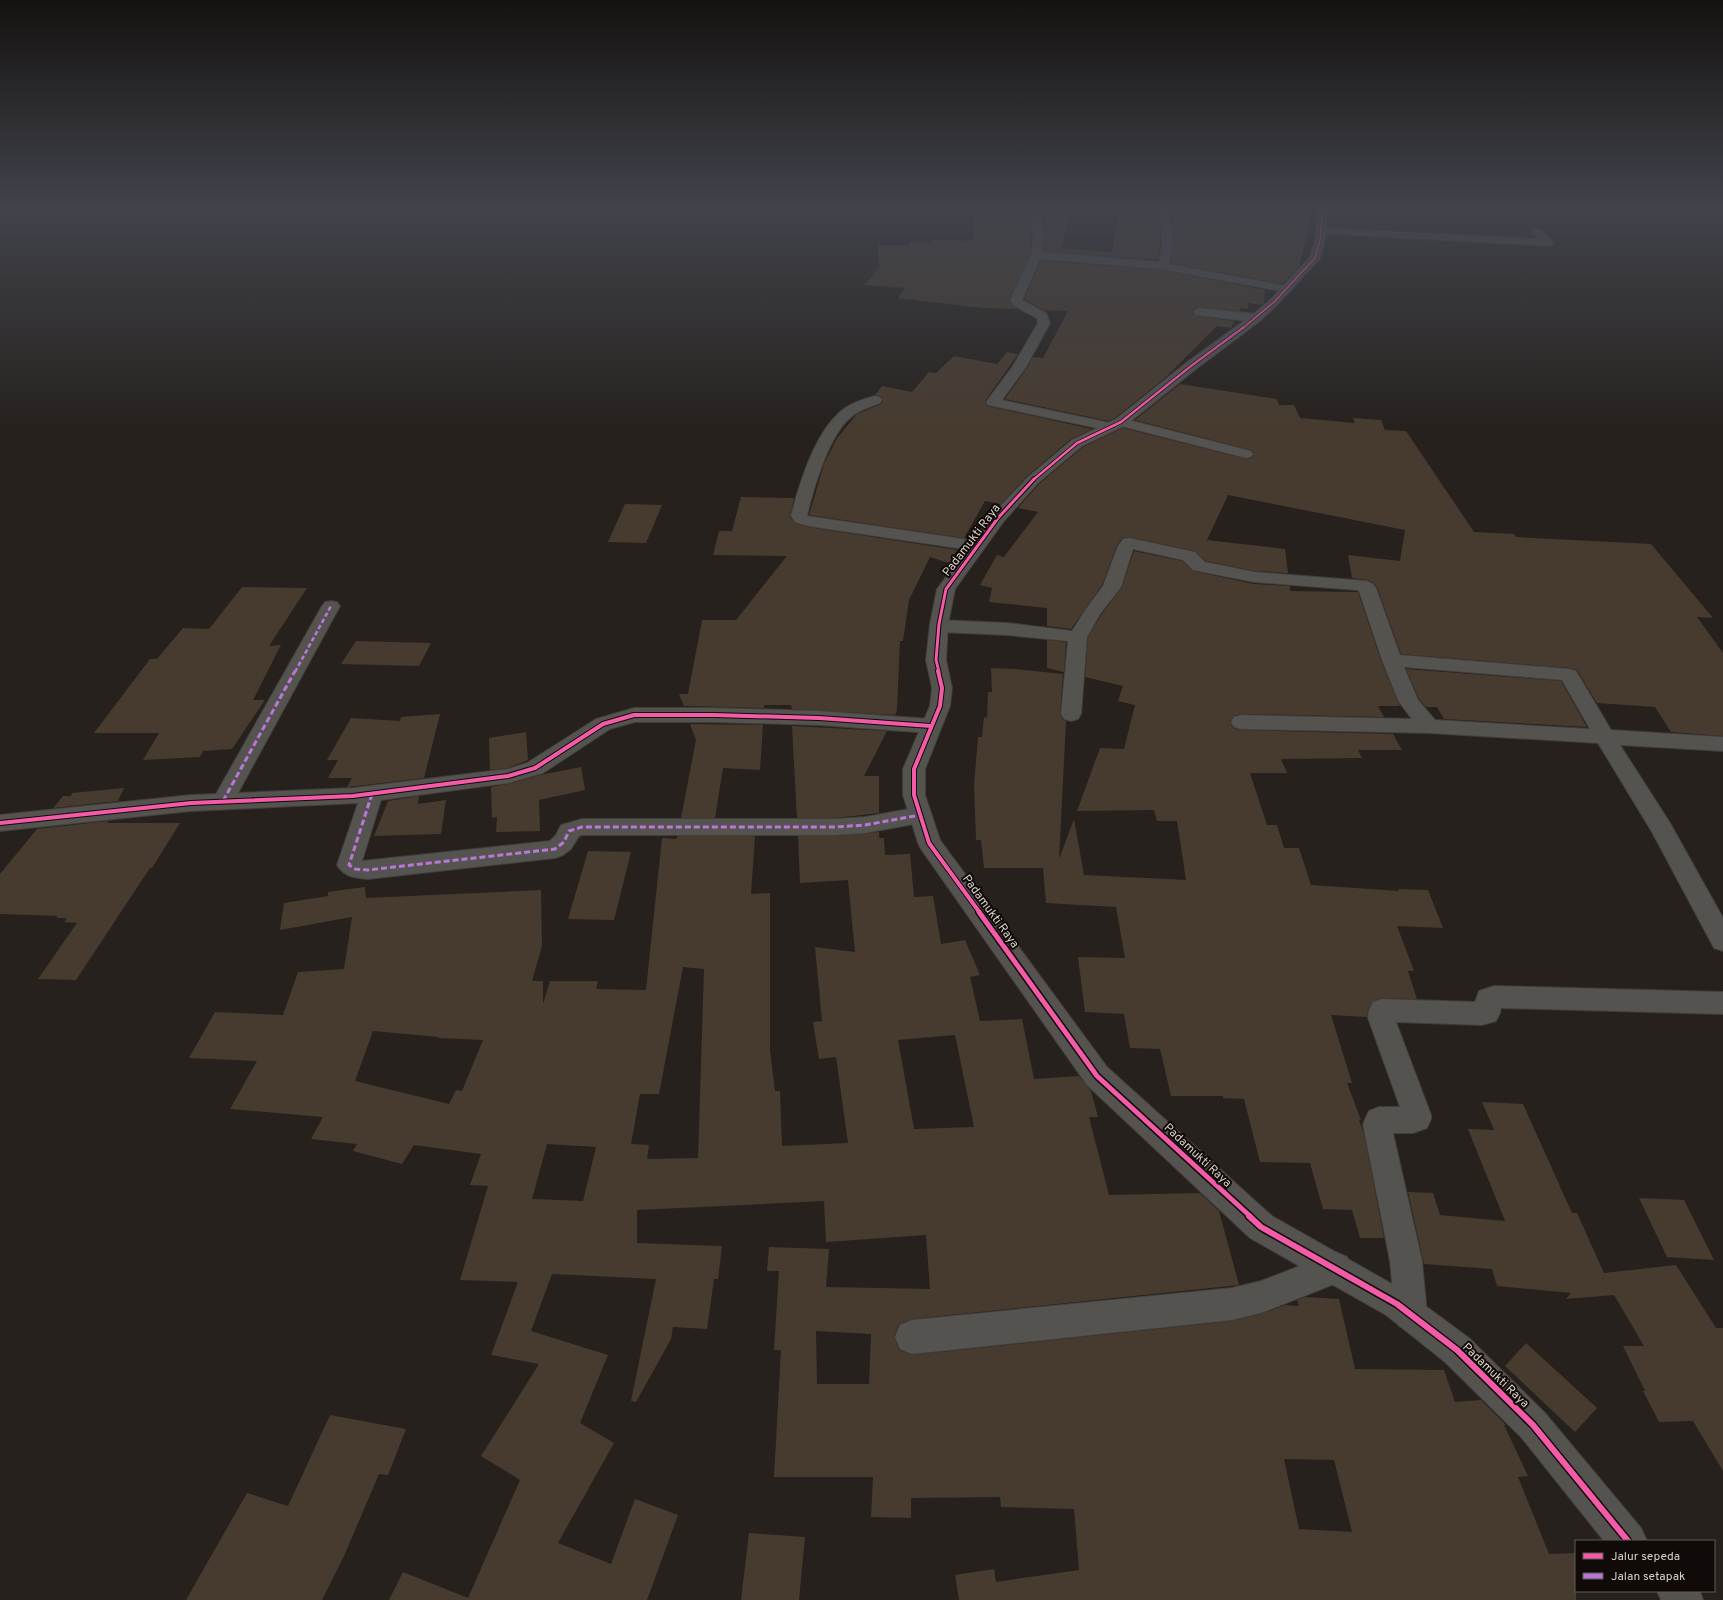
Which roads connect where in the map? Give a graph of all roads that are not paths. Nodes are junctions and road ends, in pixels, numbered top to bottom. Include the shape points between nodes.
1 (1025, 281) edge
2 (1241, 281) edge
3 (1294, 281) edge
4 (1286, 289) junction
5 (1200, 312) dead end
6 (1256, 318) junction
7 (875, 400) dead end
8 (1116, 424) junction
9 (1246, 454) dead end
10 (977, 546) junction
11 (331, 606) dead end
12 (940, 626) junction
13 (1078, 637) junction
14 (1392, 660) junction
15 (1071, 714) dead end
16 (1241, 722) dead end
17 (931, 726) junction
18 (1429, 726) junction
19 (1605, 738) junction
20 (1723, 744) edge
21 (372, 794) junction
22 (223, 802) junction
23 (920, 815) junction
24 (0, 823) edge
25 (1723, 941) edge
26 (1723, 1002) edge
27 (1336, 1268) junction
28 (1411, 1314) junction
29 (912, 1336) dead end
30 (1627, 1540) edge
31 (1677, 1592) edge
32 (1684, 1600) edge

1 - 8 street via 1016,300 1018,304 1042,316 1044,323 1019,367 993,402
2 - 4 street
3 - 4 street, Padamukti Raya
4 - 6 street, Padamukti Raya
5 - 6 street
6 - 8 street, Padamukti Raya
7 - 10 street via 849,411 840,418 821,449 799,516 801,519
8 - 9 street
8 - 10 street, Padamukti Raya via 1078,443 1033,480 998,518
10 - 12 street, Padamukti Raya via 946,589
11 - 22 street
12 - 13 street via 1007,629
12 - 17 street, Padamukti Raya via 936,660 942,688 940,706
13 - 14 street via 1092,613 1110,591 1126,546 1133,543 1188,556 1199,566 1254,577 1364,586 1367,588
13 - 15 street
14 - 18 street via 1409,702
14 - 19 street via 1566,674 1571,677
16 - 18 street
17 - 21 street via 819,718 634,715 603,724 535,768 508,776
17 - 23 street, Padamukti Raya via 914,769 914,795
18 - 19 street
19 - 20 street
19 - 25 street via 1662,829
21 - 22 street
21 - 23 street via 350,866 355,869 368,870 556,849 563,845 569,832 582,827 836,827 865,825
22 - 24 street
23 - 27 street, Padamukti Raya via 929,843 1098,1076 1261,1227
26 - 28 street via 1494,997 1488,999 1487,1013 1482,1014 1382,1010 1381,1018 1417,1115 1417,1119 1379,1120 1377,1124 1406,1261
27 - 28 street, Padamukti Raya
27 - 29 street via 1261,1298 1232,1304
28 - 30 street, Padamukti Raya via 1457,1350 1534,1425
31 - 32 street

